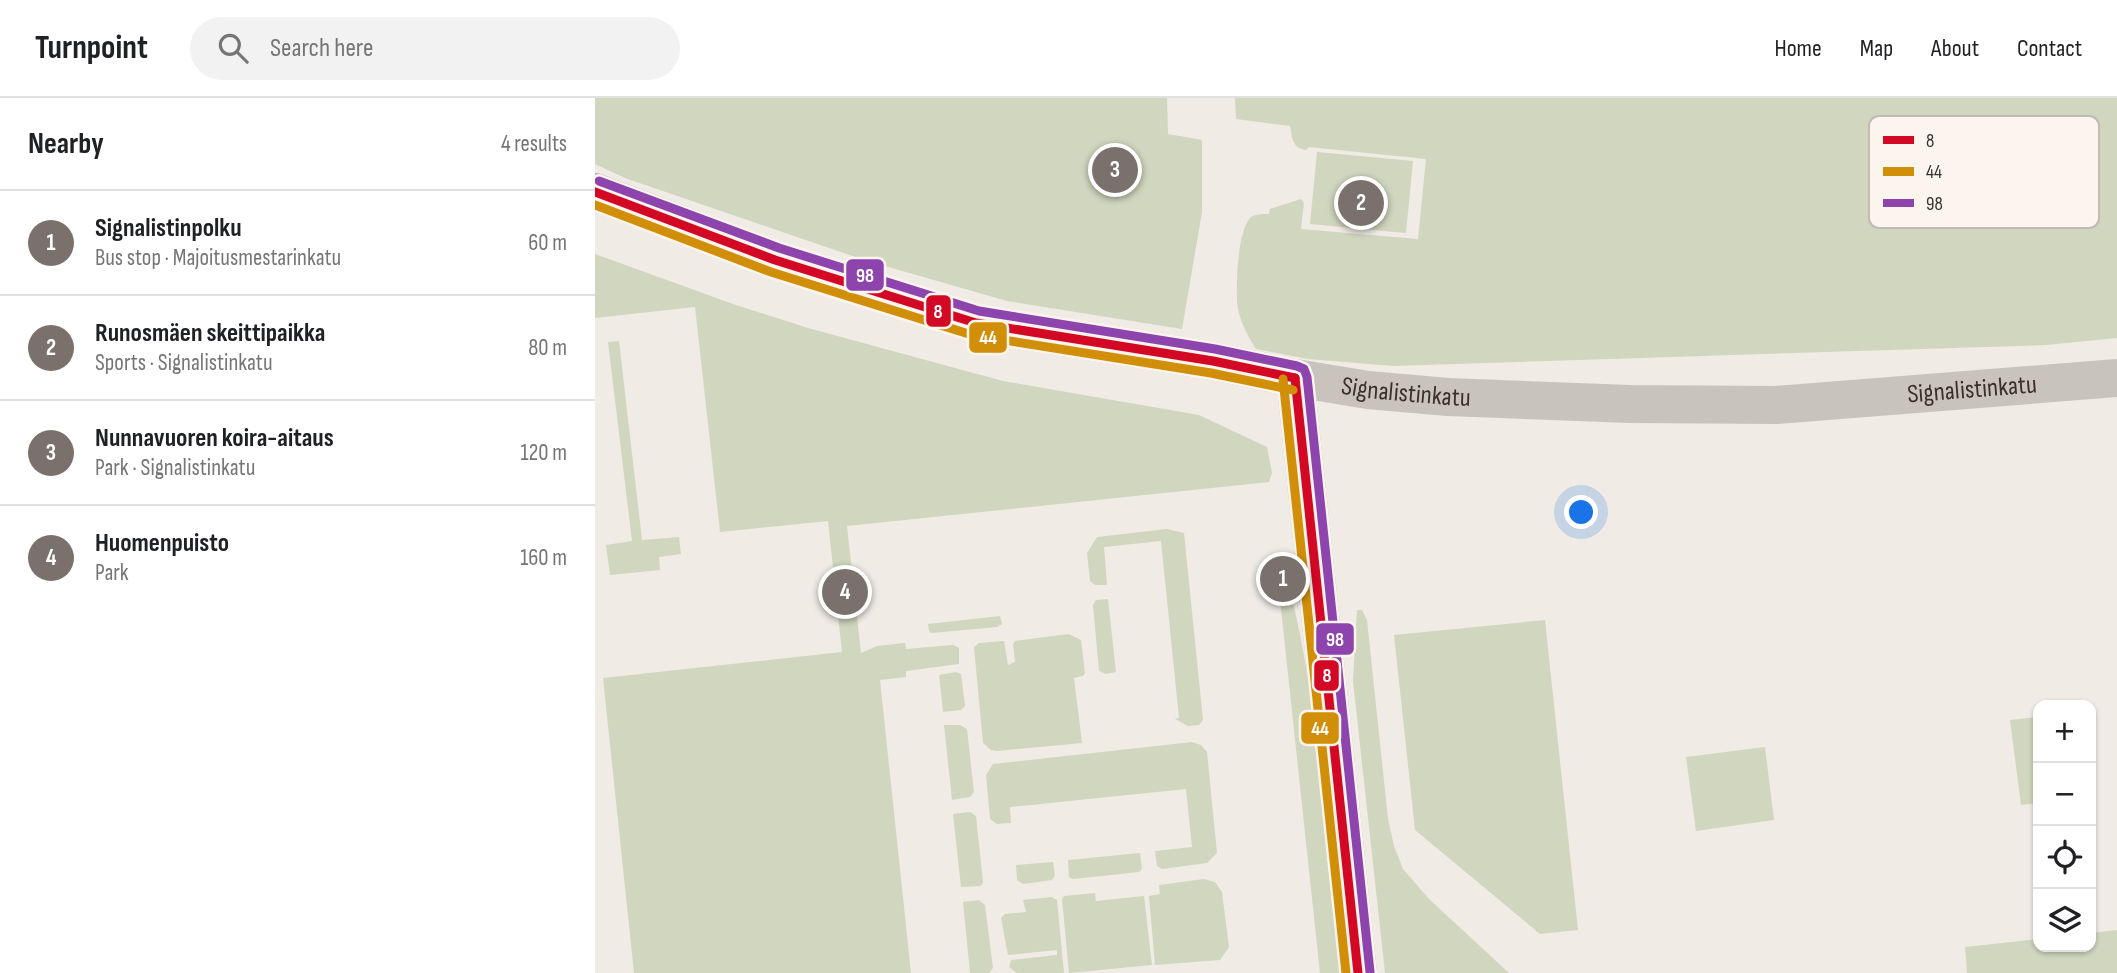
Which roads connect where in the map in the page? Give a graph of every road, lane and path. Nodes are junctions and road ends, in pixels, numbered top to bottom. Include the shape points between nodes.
1 (595, 192) edge
2 (1295, 378) junction
3 (2117, 379) edge
4 (1358, 973) edge

1 - 2 street, Signalistinkatu via 775,260 976,323
2 - 3 street, Signalistinkatu via 1448,397 1763,405
2 - 4 street

